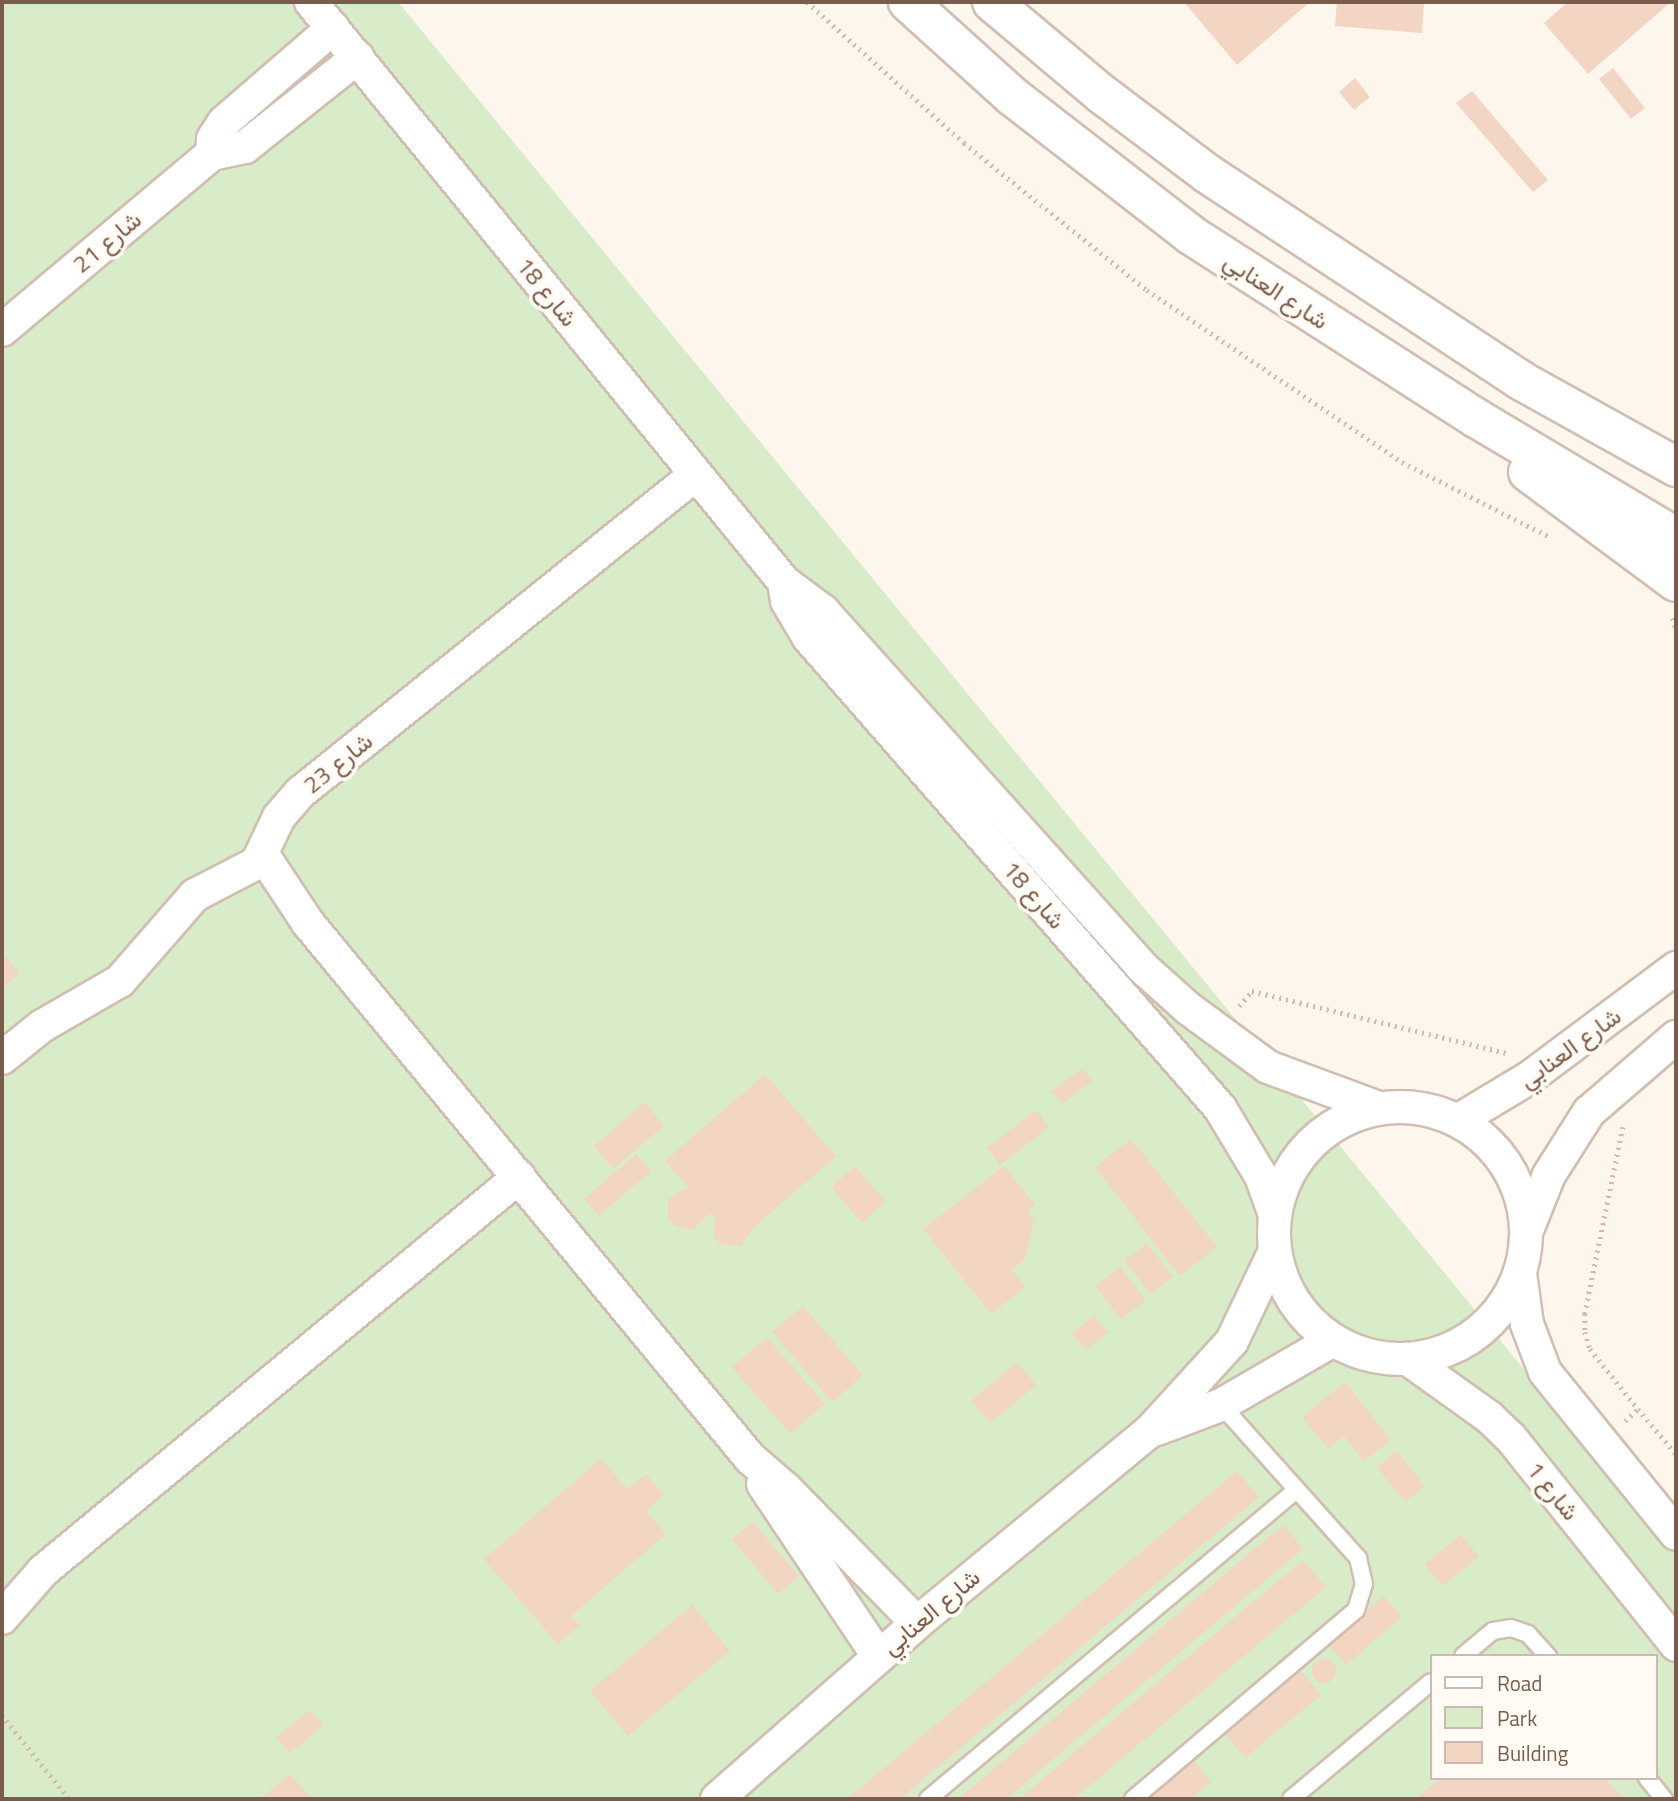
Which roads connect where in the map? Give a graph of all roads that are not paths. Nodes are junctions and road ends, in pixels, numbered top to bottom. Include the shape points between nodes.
1 (311, 2) edge
2 (908, 2) edge
3 (992, 2) edge
4 (333, 28) junction
5 (358, 57) junction
6 (212, 154) junction
7 (2, 330) edge
8 (1476, 418) junction
9 (1676, 467) edge
10 (695, 475) junction
11 (1676, 537) edge
12 (784, 582) junction
13 (1673, 594) edge
14 (264, 855) junction
15 (1676, 968) edge
16 (1676, 1037) edge
17 (2, 1058) edge
18 (1379, 1108) junction
19 (1459, 1120) junction
20 (519, 1177) junction
21 (1275, 1215) junction
22 (1527, 1231) junction
23 (1275, 1251) junction
24 (1520, 1273) junction
25 (1334, 1340) junction
26 (1408, 1359) junction
27 (1221, 1405) junction
28 (1149, 1432) junction
29 (750, 1458) junction
30 (1296, 1490) junction
31 (1676, 1534) edge
32 (2, 1618) edge
33 (917, 1623) junction
34 (1676, 1645) edge
35 (1465, 1654) edge
36 (1546, 1654) edge
37 (878, 1656) junction
38 (1430, 1683) edge
39 (1649, 1780) edge
40 (728, 1796) edge
41 (928, 1799) edge
42 (1133, 1799) edge
43 (1291, 1799) edge
44 (1664, 1799) edge

1 - 4 street, شارع 18
2 - 8 street, شارع العنابي via 1022,104 1191,235
3 - 9 street via 1103,95 1208,174 1520,380
4 - 5 street, شارع 18
4 - 6 street, شارع 21 via 224,122 213,139
5 - 6 street, شارع 21 via 245,148
5 - 10 street, شارع 18
6 - 7 street, شارع 21
8 - 11 street, شارع العنابي
8 - 13 street via 1547,488
10 - 12 street, شارع 18
10 - 14 street, شارع 23 via 301,792 279,817
12 - 18 street, شارع 18 via 823,611 1103,926 1189,1009 1268,1067
12 - 21 street, شارع 18 via 787,601 809,639 1220,1108 1261,1175
14 - 17 street via 195,895 107,991 41,1026
14 - 20 street via 308,923
15 - 19 street, شارع العنابي via 1530,1078
16 - 22 street via 1589,1112 1549,1175
18 - 19 street via 1420,1108
18 - 21 street via 1341,1121 1310,1145 1287,1178
19 - 22 street via 1487,1140 1508,1166 1522,1198
20 - 29 street
20 - 32 street via 43,1571
21 - 23 street
22 - 24 street
23 - 25 street via 1294,1303
23 - 28 street, شارع العنابي via 1232,1341
24 - 26 street via 1503,1306 1477,1333 1444,1351
24 - 31 street via 1527,1324 1545,1372
25 - 26 street via 1357,1352
25 - 27 street, شارع العنابي
26 - 34 street, شارع 1 via 1511,1438
27 - 28 street, شارع العنابي
27 - 30 lane
28 - 33 street, شارع العنابي
29 - 33 street
29 - 37 street via 773,1503
30 - 41 lane
30 - 42 lane via 1358,1558 1364,1584 1356,1610
33 - 37 street, شارع العنابي
35 - 36 lane via 1493,1631 1511,1628 1528,1634
37 - 40 street, شارع العنابي
38 - 43 lane
39 - 44 lane

